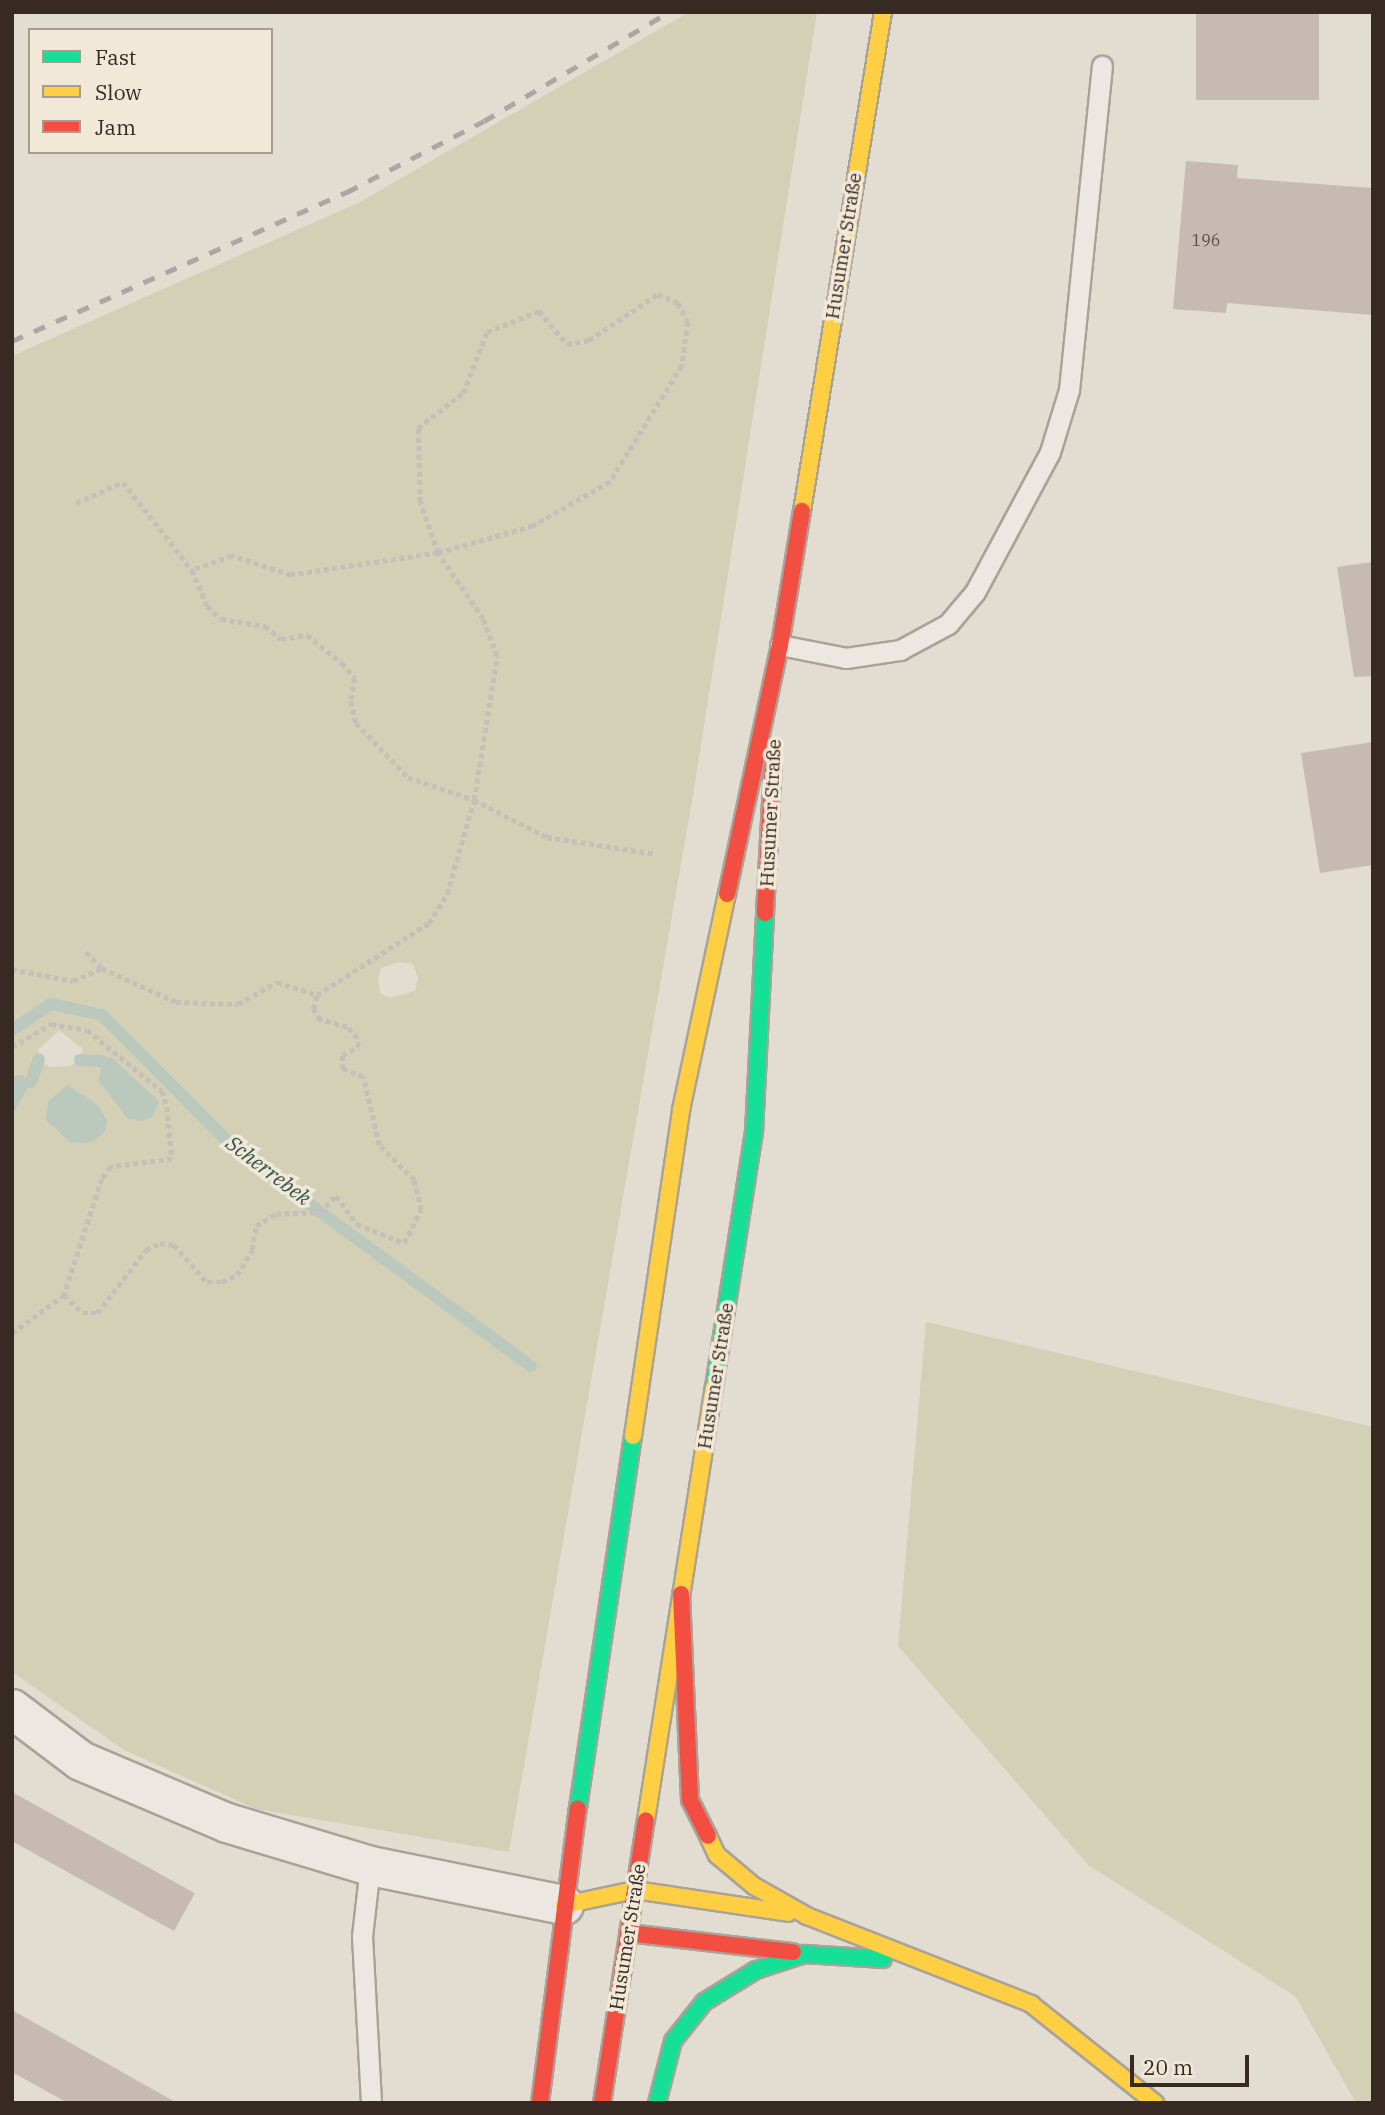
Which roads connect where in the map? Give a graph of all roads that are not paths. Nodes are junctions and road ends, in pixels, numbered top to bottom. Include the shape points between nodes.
1 (883, 12) edge
2 (1102, 66) dead end
3 (780, 645) junction
4 (681, 1594) junction
5 (12, 1709) edge
6 (370, 1866) junction
7 (635, 1890) junction
8 (589, 1916) junction
9 (807, 1916) junction
10 (628, 1933) junction
11 (805, 1954) junction
12 (940, 1966) junction
13 (371, 2103) edge
14 (540, 2103) edge
15 (602, 2103) edge
16 (657, 2103) edge
17 (1155, 2103) edge

1 - 3 main road, Husumer Straße
2 - 3 lane via 1069,390 1050,452 975,592 948,624 900,650 846,658
3 - 4 main road, Husumer Straße via 754,1132
3 - 8 main road, Husumer Straße via 681,1110
4 - 7 main road, Husumer Straße
4 - 9 main road via 690,1800 718,1855 754,1886
5 - 6 street via 80,1761 227,1823
6 - 8 street
6 - 13 lane via 362,1936
7 - 8 main road
7 - 9 main road
7 - 10 main road, Husumer Straße
8 - 10 main road
8 - 14 main road, Husumer Straße
9 - 12 main road
10 - 11 main road
10 - 15 main road, Husumer Straße
11 - 12 main road
11 - 16 main road via 756,1970 704,2002 673,2041
12 - 17 main road via 1031,2004

